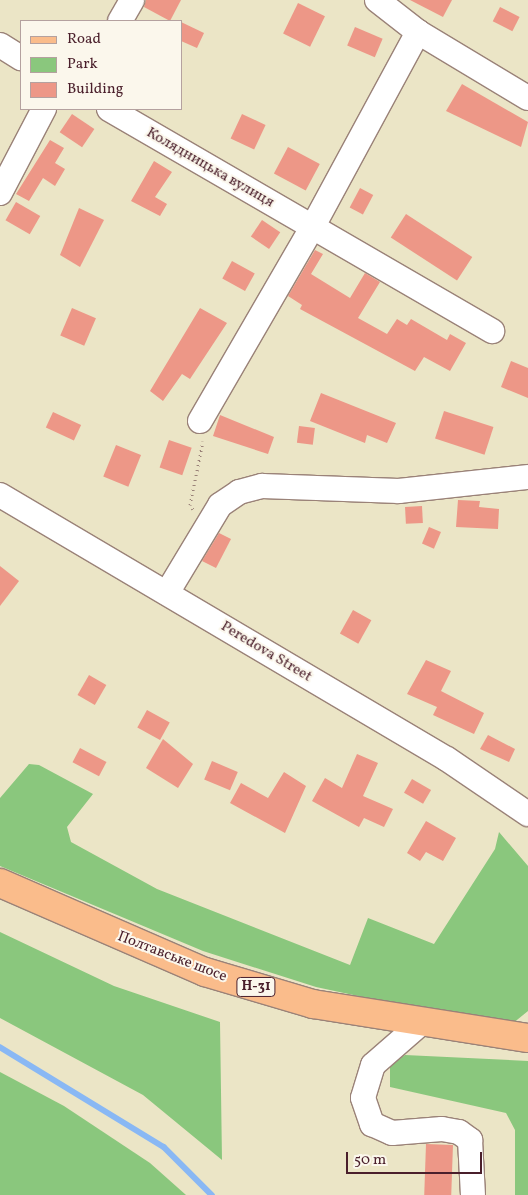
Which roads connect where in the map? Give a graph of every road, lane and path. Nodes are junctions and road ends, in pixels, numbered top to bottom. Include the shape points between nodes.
1 (132, 0) edge
2 (377, 0) edge
3 (121, 20) edge
4 (418, 32) junction
5 (0, 45) edge
6 (20, 57) edge
7 (528, 98) edge
8 (43, 110) edge
9 (111, 110) edge
10 (0, 193) edge
11 (312, 228) junction
12 (492, 331) dead end
13 (200, 420) joint
14 (528, 477) edge
15 (0, 495) edge
16 (207, 524) junction
17 (167, 593) junction
18 (528, 814) edge
19 (0, 883) edge
20 (420, 1024) junction
21 (528, 1038) edge
22 (473, 1195) edge

1 - 3 street
2 - 4 street
4 - 7 street
4 - 11 street
5 - 6 street
8 - 10 street
9 - 11 street, Колядницька вулиця
11 - 12 street, Колядницька вулиця
11 - 13 street
13 - 16 path via 204,437 190,505
14 - 16 street via 400,491 262,486 239,492 220,505
15 - 17 street, Peredova Street
16 - 17 street
17 - 18 street, Peredova Street via 447,759
19 - 20 main road, Полтавське шосе / Н-31 via 205,972 313,1004
20 - 21 main road, Полтавське шосе / Н-31
20 - 22 street via 373,1066 363,1098 372,1124 392,1133 442,1129 458,1132 470,1140

